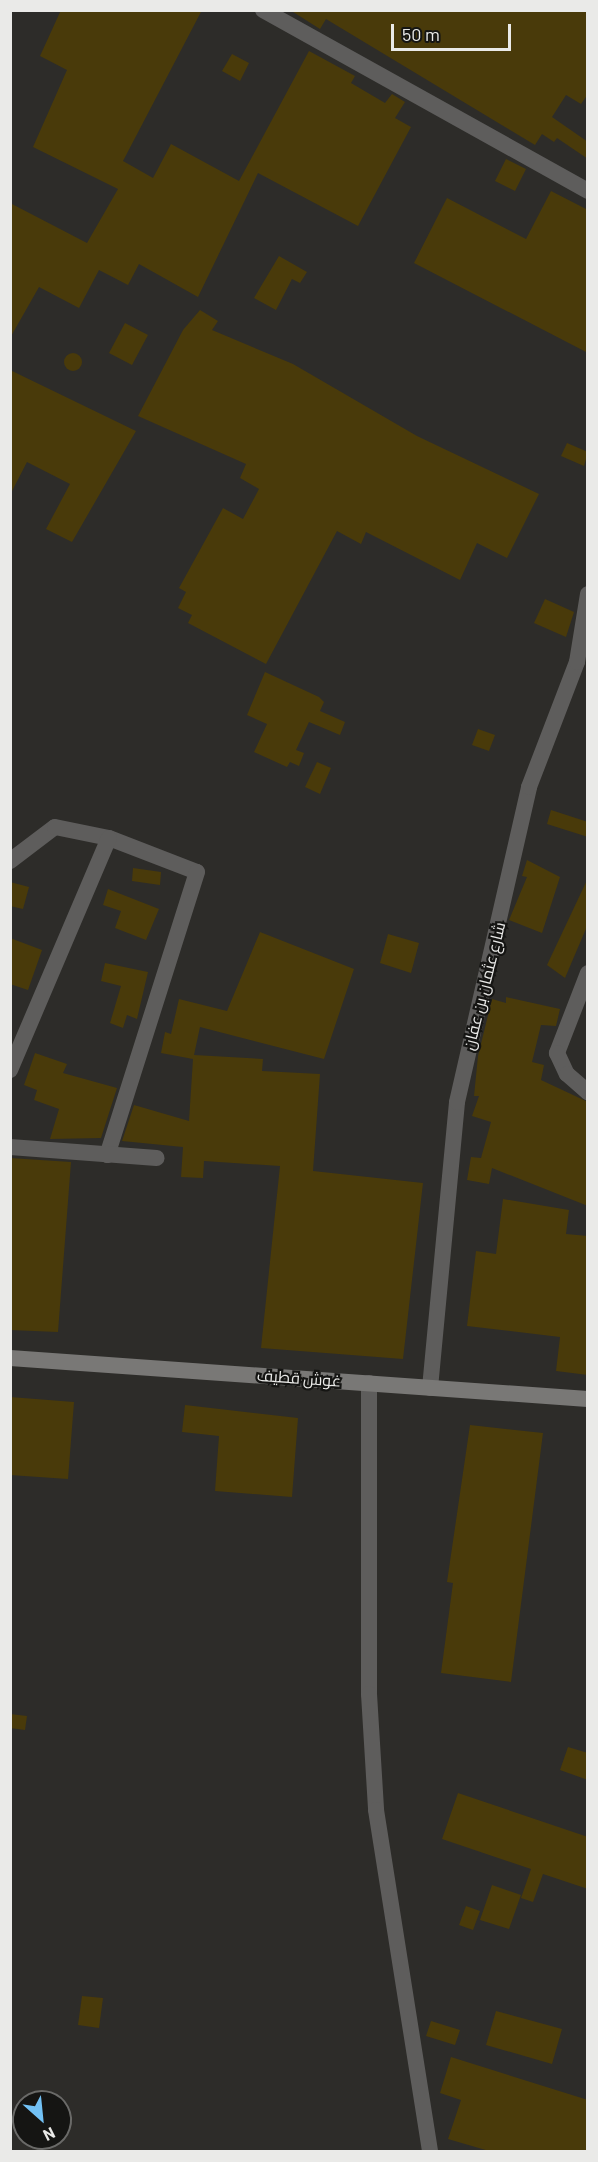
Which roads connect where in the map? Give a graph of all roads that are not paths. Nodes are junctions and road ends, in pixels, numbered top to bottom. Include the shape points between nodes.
1 (263, 10) edge
2 (588, 191) edge
3 (588, 594) edge
4 (109, 838) junction
5 (10, 861) edge
6 (588, 973) edge
7 (10, 1070) edge
8 (588, 1092) edge
9 (10, 1147) edge
10 (107, 1155) junction
11 (157, 1158) dead end
12 (10, 1358) edge
13 (369, 1383) junction
14 (430, 1388) junction
15 (588, 1399) edge
16 (430, 2151) edge

1 - 2 street
3 - 14 street, شارع عثمان بن عفان via 577,662 529,787 459,1091
4 - 5 street via 55,827
4 - 7 street
4 - 10 street via 197,872
6 - 8 street via 557,1053 567,1074
9 - 10 street
10 - 11 street
12 - 13 main road, غوش قطيف
13 - 14 main road, غوش قطيف
13 - 16 street via 369,1694 376,1810
14 - 15 main road, غوش قطيف

